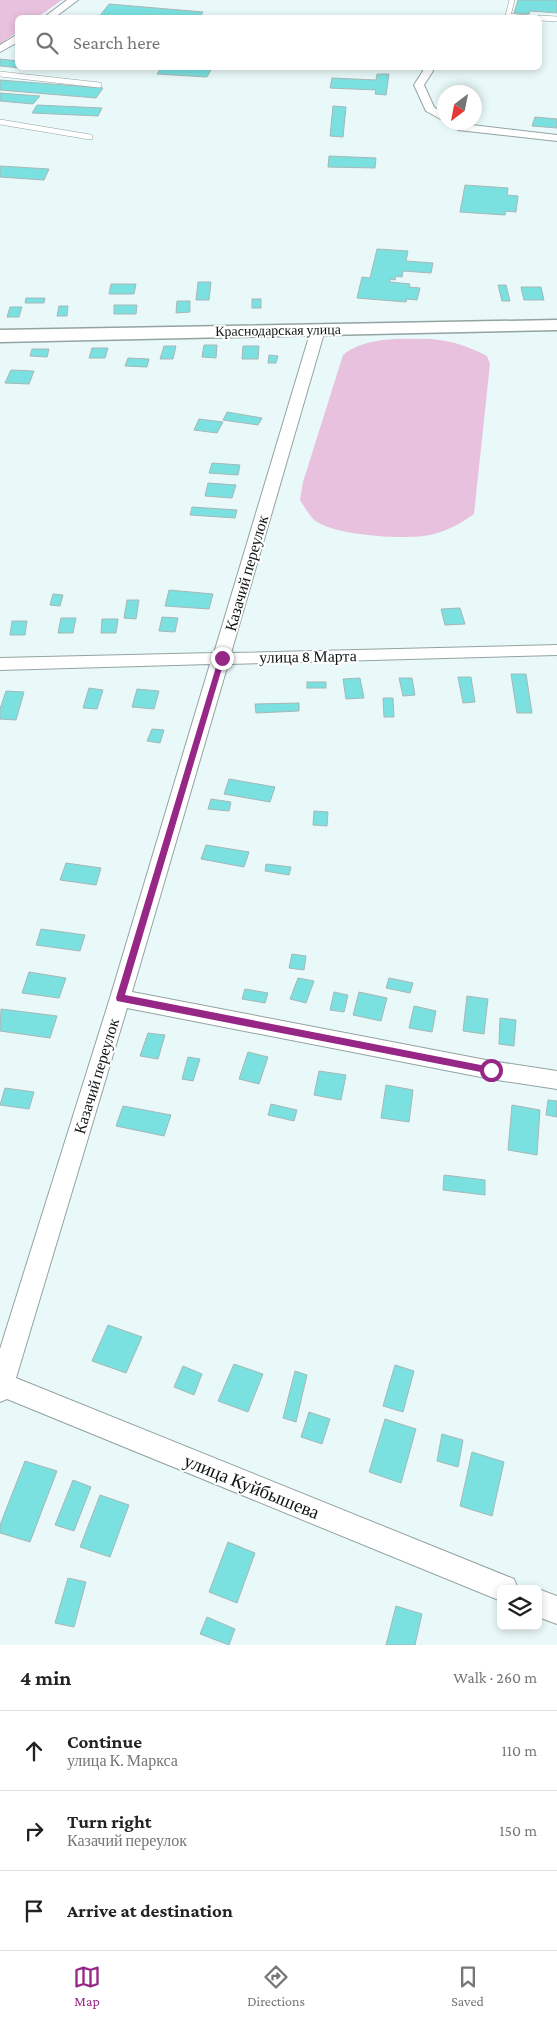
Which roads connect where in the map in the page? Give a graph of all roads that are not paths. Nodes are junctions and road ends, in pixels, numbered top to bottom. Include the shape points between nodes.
1 (73, 0) edge
2 (512, 0) edge
3 (51, 15) edge
4 (508, 15) edge
5 (542, 18) edge
6 (557, 19) edge
7 (15, 39) edge
8 (0, 49) edge
9 (427, 70) edge
10 (0, 74) edge
11 (98, 86) dead end
12 (437, 114) edge
13 (0, 122) edge
14 (482, 129) edge
15 (90, 137) dead end
16 (557, 138) edge
17 (557, 325) edge
18 (318, 330) junction
19 (0, 336) edge
20 (557, 650) edge
21 (222, 658) junction
22 (0, 664) edge
23 (120, 998) junction
24 (557, 1080) edge
25 (1, 1386) edge
26 (497, 1586) edge
27 (542, 1604) edge
28 (557, 1610) edge

1 - 3 street
2 - 4 lane
5 - 6 lane
7 - 8 street
9 - 12 street via 419,85 430,110
10 - 11 lane
13 - 15 lane
14 - 16 street
17 - 18 street, Краснодарская улица
18 - 19 street, Краснодарская улица
18 - 21 street, Казачий переулок
20 - 21 street, улица 8 Марта
21 - 22 street, улица 8 Марта
21 - 23 street, Казачий переулок
23 - 24 street
23 - 25 street, Казачий переулок
25 - 26 street, улица Куйбышева
27 - 28 street

